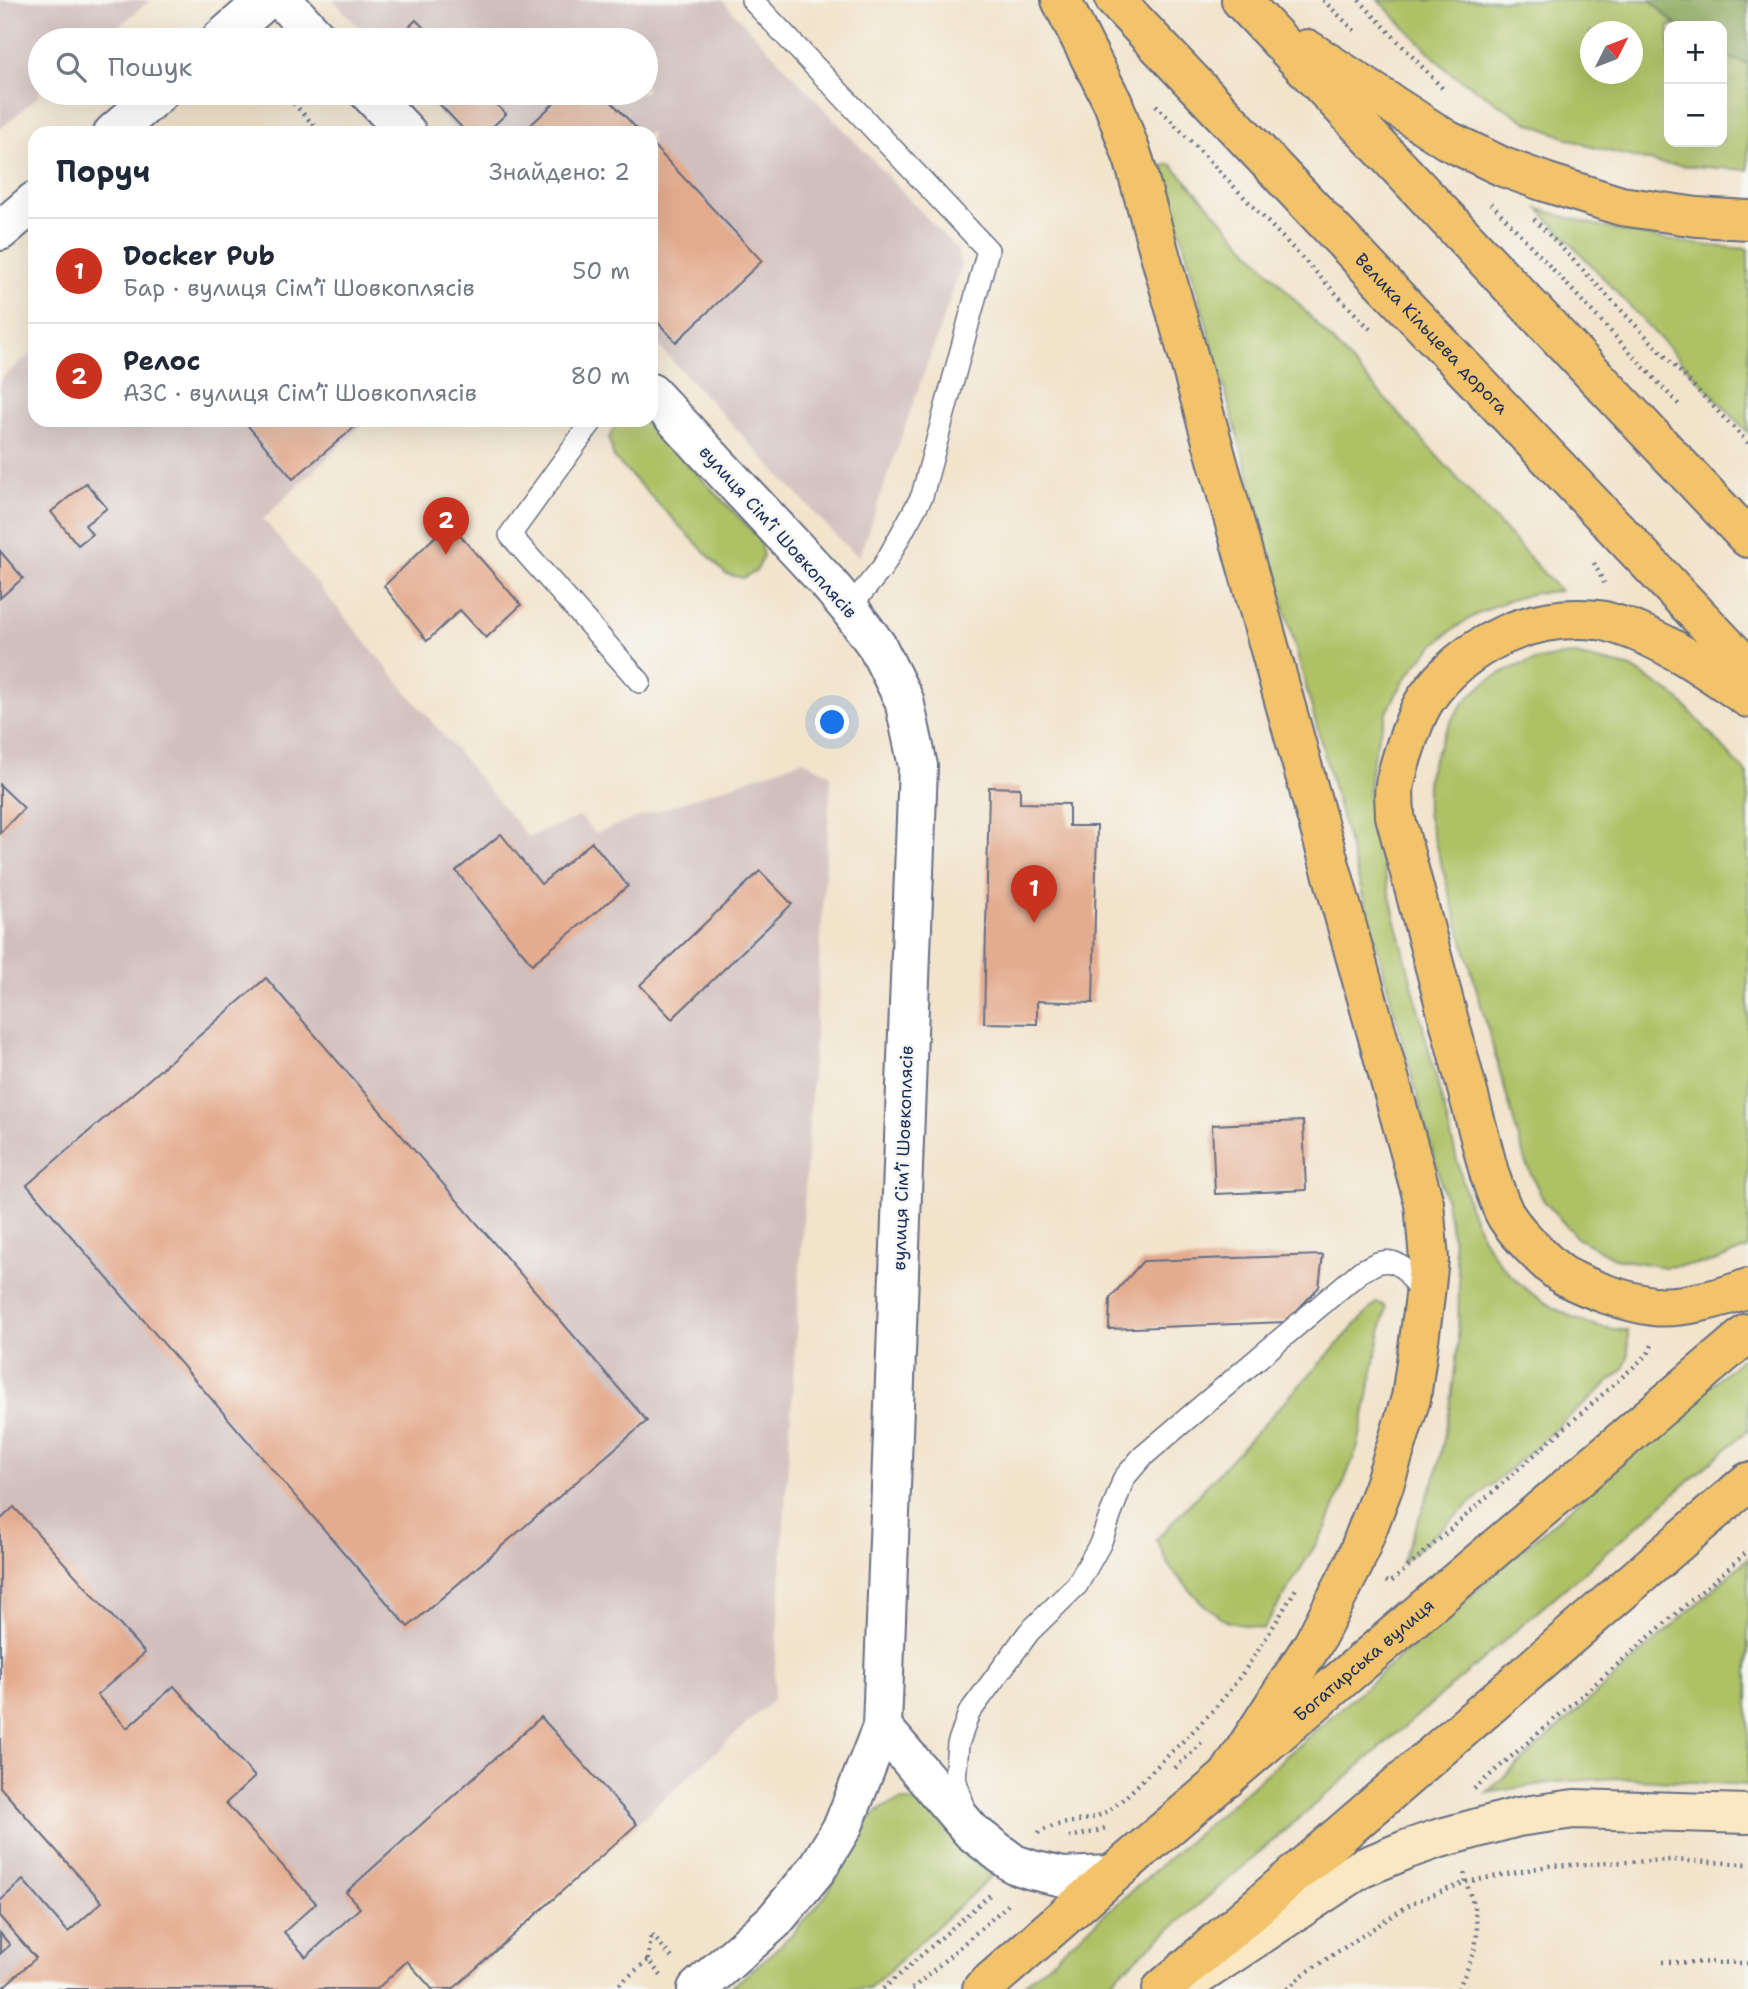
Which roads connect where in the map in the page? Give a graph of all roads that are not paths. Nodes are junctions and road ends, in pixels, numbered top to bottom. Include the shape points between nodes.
1 (266, 0) edge
2 (282, 0) edge
3 (752, 0) edge
4 (1061, 0) edge
5 (1115, 0) edge
6 (1248, 8) edge
7 (234, 28) edge
8 (308, 28) edge
9 (145, 105) edge
10 (380, 105) edge
11 (121, 126) edge
12 (400, 126) edge
13 (28, 207) edge
14 (1748, 220) edge
15 (0, 231) edge
16 (658, 401) edge
17 (588, 427) edge
18 (1748, 538) edge
19 (849, 608) junction
20 (1748, 668) edge
21 (640, 682) dead end
22 (1748, 698) edge
23 (1748, 1288) edge
24 (1424, 1304) junction
25 (1748, 1333) edge
26 (1748, 1482) edge
27 (882, 1727) junction
28 (1226, 1779) junction
29 (1748, 1814) edge
30 (972, 1832) junction
31 (1112, 1875) junction
32 (680, 1984) edge
33 (982, 1989) edge
34 (1162, 1989) edge
35 (1178, 1989) edge

1 - 7 street
2 - 8 street
3 - 19 lane via 988,250 922,496 883,567
4 - 24 main road via 1113,103 1134,161 1424,1203 1429,1259
5 - 20 main road, Велика Кільцева дорога
6 - 14 main road via 1447,141 1486,159 1621,206
6 - 18 main road
9 - 11 street
10 - 12 street
13 - 15 street
16 - 19 street, вулиця Сімʼї Шовкоплясів
17 - 21 lane via 510,535
19 - 27 street, вулиця Сімʼї Шовкоплясів via 877,646 904,700 918,765
22 - 23 main road via 1639,632 1599,620 1521,628 1488,642 1451,667 1424,701 1394,786 1395,816 1490,1176 1506,1215 1528,1244 1564,1276 1606,1294 1669,1306 1725,1297
24 - 28 main road via 1411,1398 1354,1564 1313,1644
24 - 30 lane via 1412,1276 1398,1265 1382,1261 1361,1271 1142,1457 1124,1478 1100,1544 1077,1585 1028,1632 969,1713 958,1744 955,1779
25 - 28 main road, Богатирська вулиця
26 - 34 main road
27 - 30 street
27 - 32 street via 843,1826 817,1869 774,1921
28 - 31 main road, Богатирська вулиця
29 - 35 main road via 1574,1809 1518,1817 1459,1833 1360,1869
30 - 31 street via 1014,1864 1032,1870 1063,1877
31 - 33 main road, Богатирська вулиця

